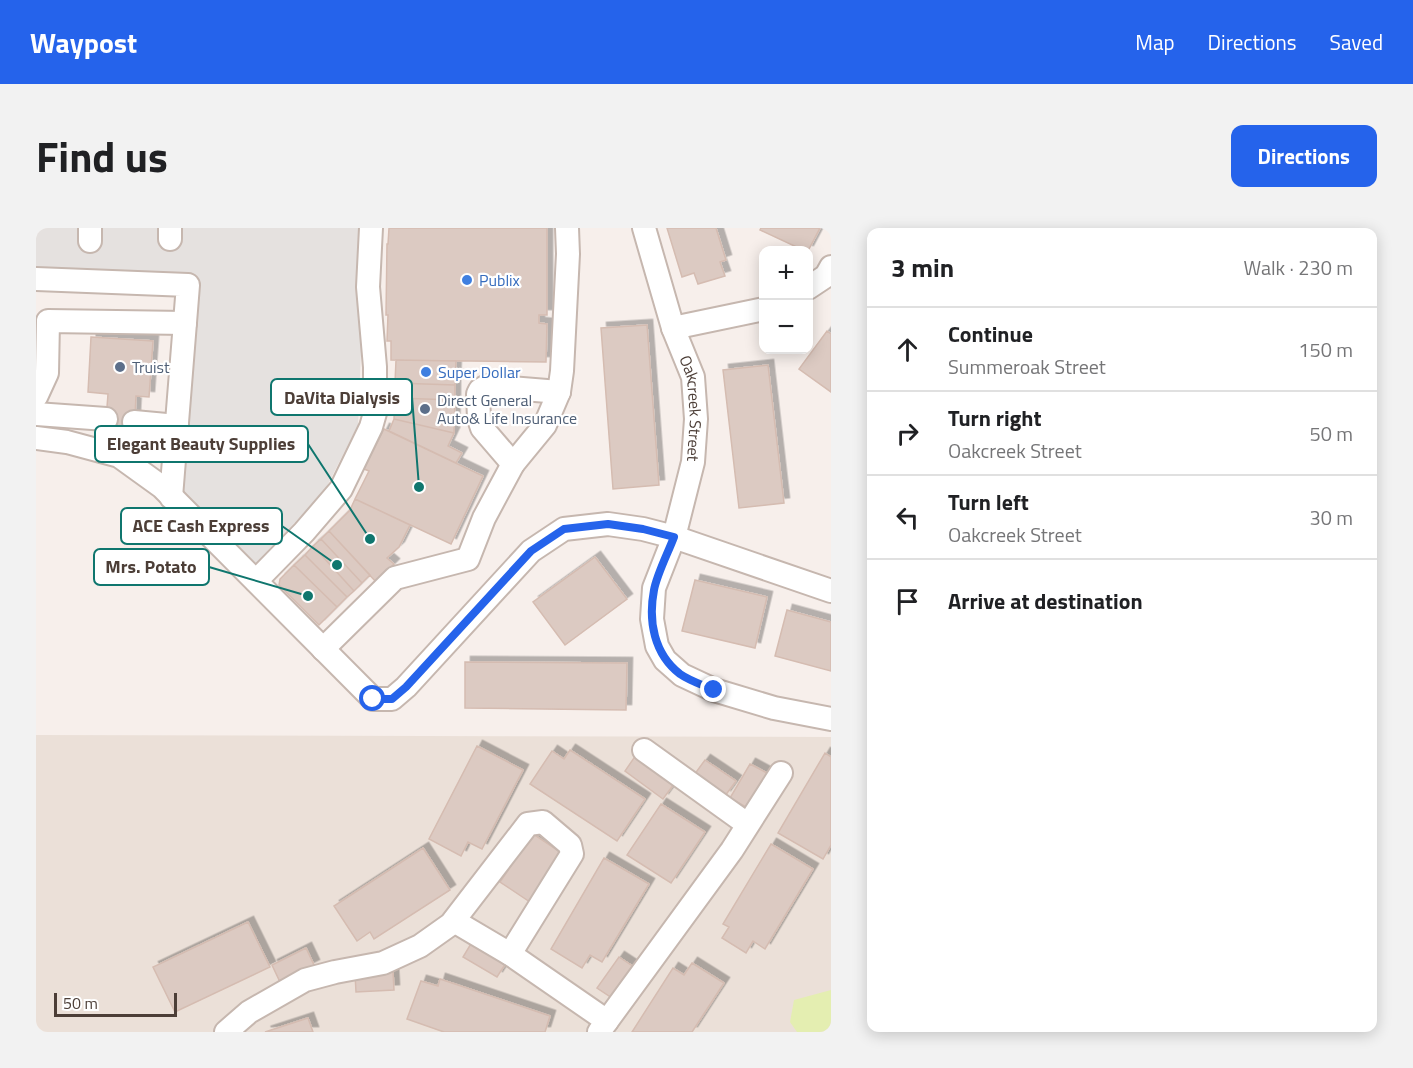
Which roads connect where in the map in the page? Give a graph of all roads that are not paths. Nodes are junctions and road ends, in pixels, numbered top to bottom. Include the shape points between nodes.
1 (371, 228) edge
2 (567, 228) edge
3 (644, 228) edge
4 (36, 279) edge
5 (759, 310) edge
6 (185, 323) junction
7 (673, 328) junction
8 (559, 392) junction
9 (36, 397) edge
10 (36, 414) edge
11 (106, 419) dead end
12 (134, 422) dead end
13 (177, 426) junction
14 (36, 438) edge
15 (513, 464) junction
16 (171, 497) junction
17 (674, 537) junction
18 (256, 581) junction
19 (831, 591) edge
20 (323, 648) junction
21 (831, 719) edge
22 (644, 750) dead end
23 (782, 773) dead end
24 (747, 824) junction
25 (454, 921) junction
26 (510, 954) junction
27 (603, 1027) edge
28 (226, 1032) edge

1 - 18 street via 368,287 377,406 371,427 341,489
2 - 8 street
3 - 7 street, Oakcreek Street
4 - 6 street via 188,285
5 - 7 street
6 - 9 street via 48,321 46,373
6 - 13 street
7 - 17 street, Oakcreek Street via 693,377 696,418 693,462
8 - 15 street via 545,425
8 - 15 street via 487,386 480,390 478,419 482,428
10 - 11 street
12 - 13 street
13 - 16 street
14 - 16 street via 119,456
15 - 20 street via 484,518 468,560 395,578
16 - 18 street via 199,510
17 - 19 street
17 - 20 street via 608,524 564,529 531,551 392,699 373,699
17 - 21 street, Oakcreek Street via 654,588 651,619 657,646 665,660 682,675 714,690 774,708
18 - 20 street
22 - 24 street
23 - 24 street
24 - 27 street
25 - 26 street
25 - 26 street via 528,824 543,822 570,845 572,854
25 - 28 street via 420,946 383,963 305,980 249,1012
26 - 27 street

